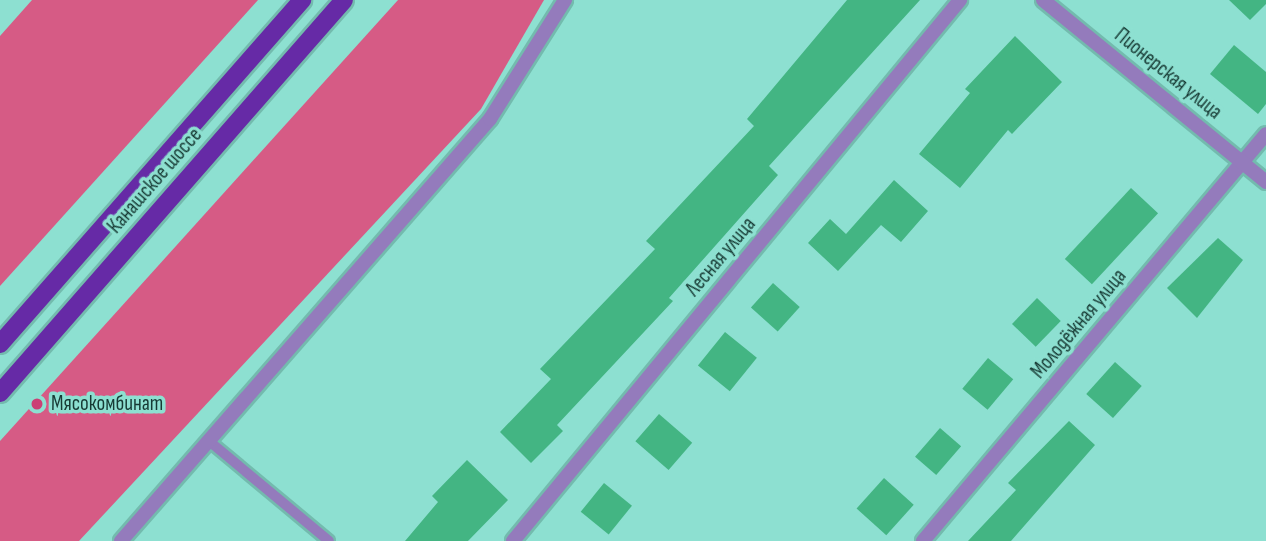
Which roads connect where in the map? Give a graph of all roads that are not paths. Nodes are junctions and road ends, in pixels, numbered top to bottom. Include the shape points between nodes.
1 (302, 0) edge
2 (344, 0) edge
3 (565, 0) edge
4 (960, 0) edge
5 (1043, 0) edge
6 (1266, 134) edge
7 (1243, 162) junction
8 (1266, 183) edge
9 (0, 344) edge
10 (0, 393) edge
11 (209, 440) junction
12 (121, 541) edge
13 (329, 541) edge
14 (513, 541) edge
15 (923, 541) edge

1 - 9 main road, Канашское шоссе
2 - 10 main road, Канашское шоссе
3 - 11 street via 490,119
4 - 14 street, Лесная улица
5 - 7 street, Пионерская улица
6 - 7 street, Молодёжная улица
7 - 8 street, Пионерская улица
7 - 15 street, Молодёжная улица
11 - 12 street
11 - 13 lane

